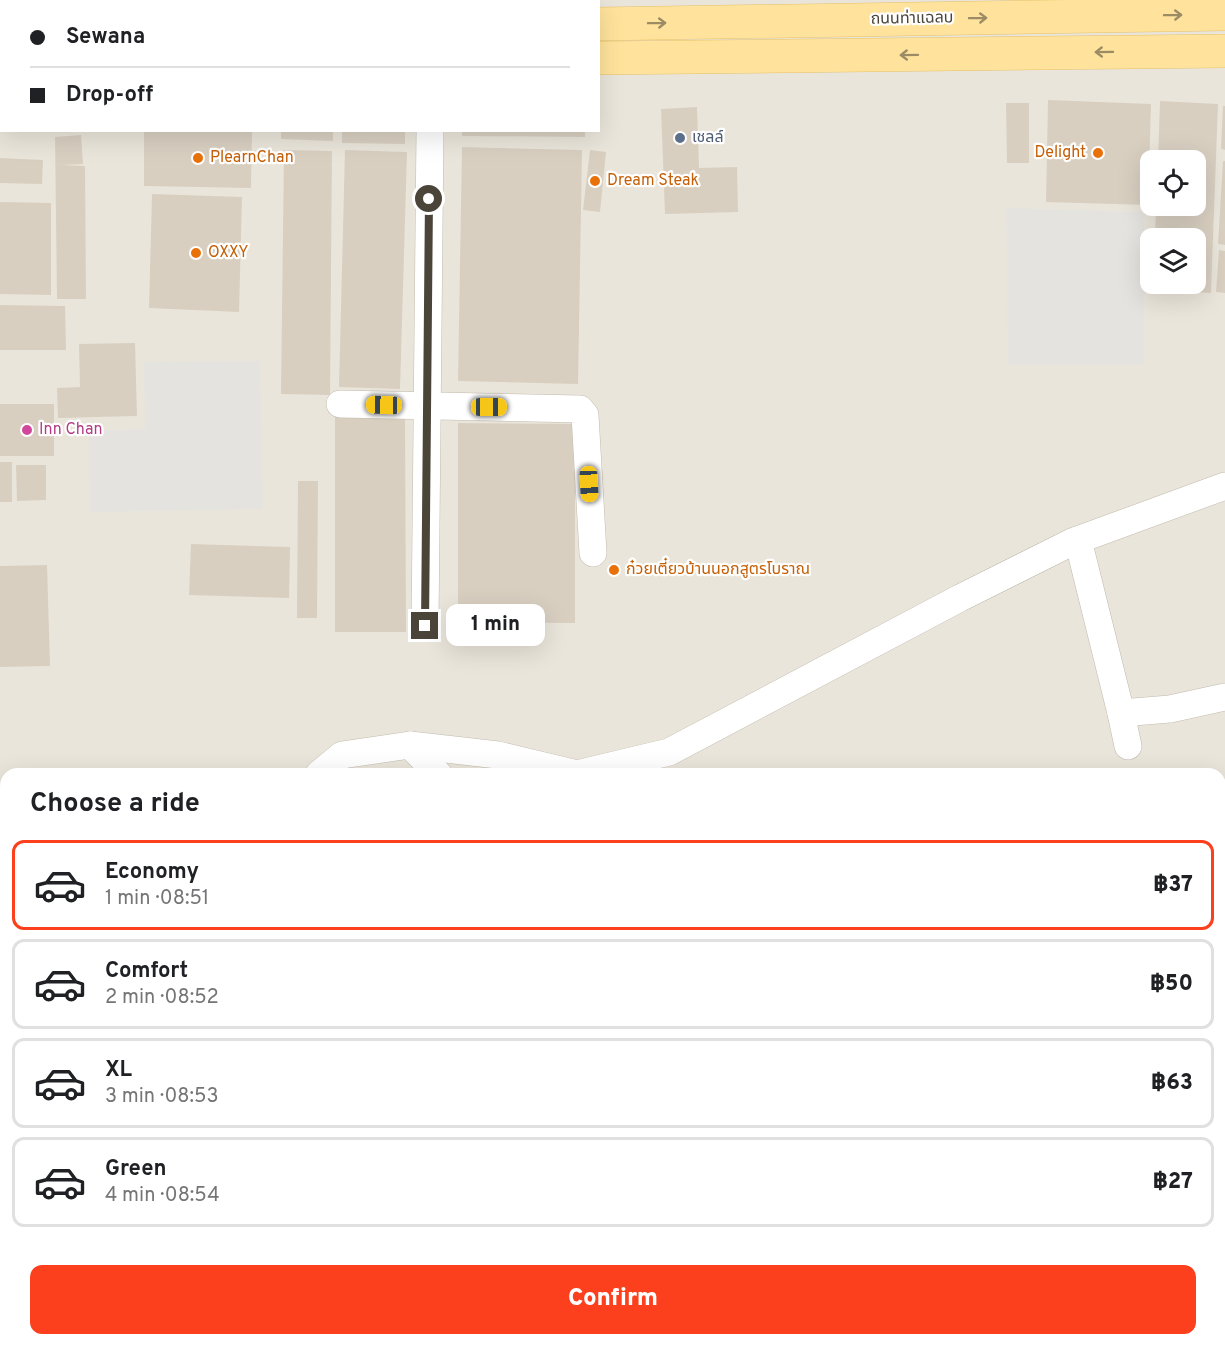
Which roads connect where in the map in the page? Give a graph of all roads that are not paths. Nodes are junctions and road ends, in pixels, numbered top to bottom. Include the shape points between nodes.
1 (1225, 14) edge
2 (600, 24) edge
3 (1225, 51) edge
4 (600, 58) edge
5 (430, 132) edge
6 (340, 404) dead end
7 (427, 406) junction
8 (1225, 486) edge
9 (1078, 540) junction
10 (593, 553) dead end
11 (425, 626) dead end
12 (1225, 698) edge
13 (1121, 713) junction
14 (410, 745) junction
15 (1128, 746) dead end
16 (326, 768) edge
17 (432, 768) edge
18 (552, 768) edge
19 (602, 768) edge

2 -> 1 main road, ถนนท่าแฉลบ
3 -> 4 main road
5 - 7 street
6 - 7 street
7 - 10 street via 583,411
7 - 11 street
8 - 9 street
9 - 13 street
9 - 19 street via 669,752
12 - 13 street
13 - 15 street
14 - 16 street via 342,755
14 - 17 street
14 - 18 street via 498,755

